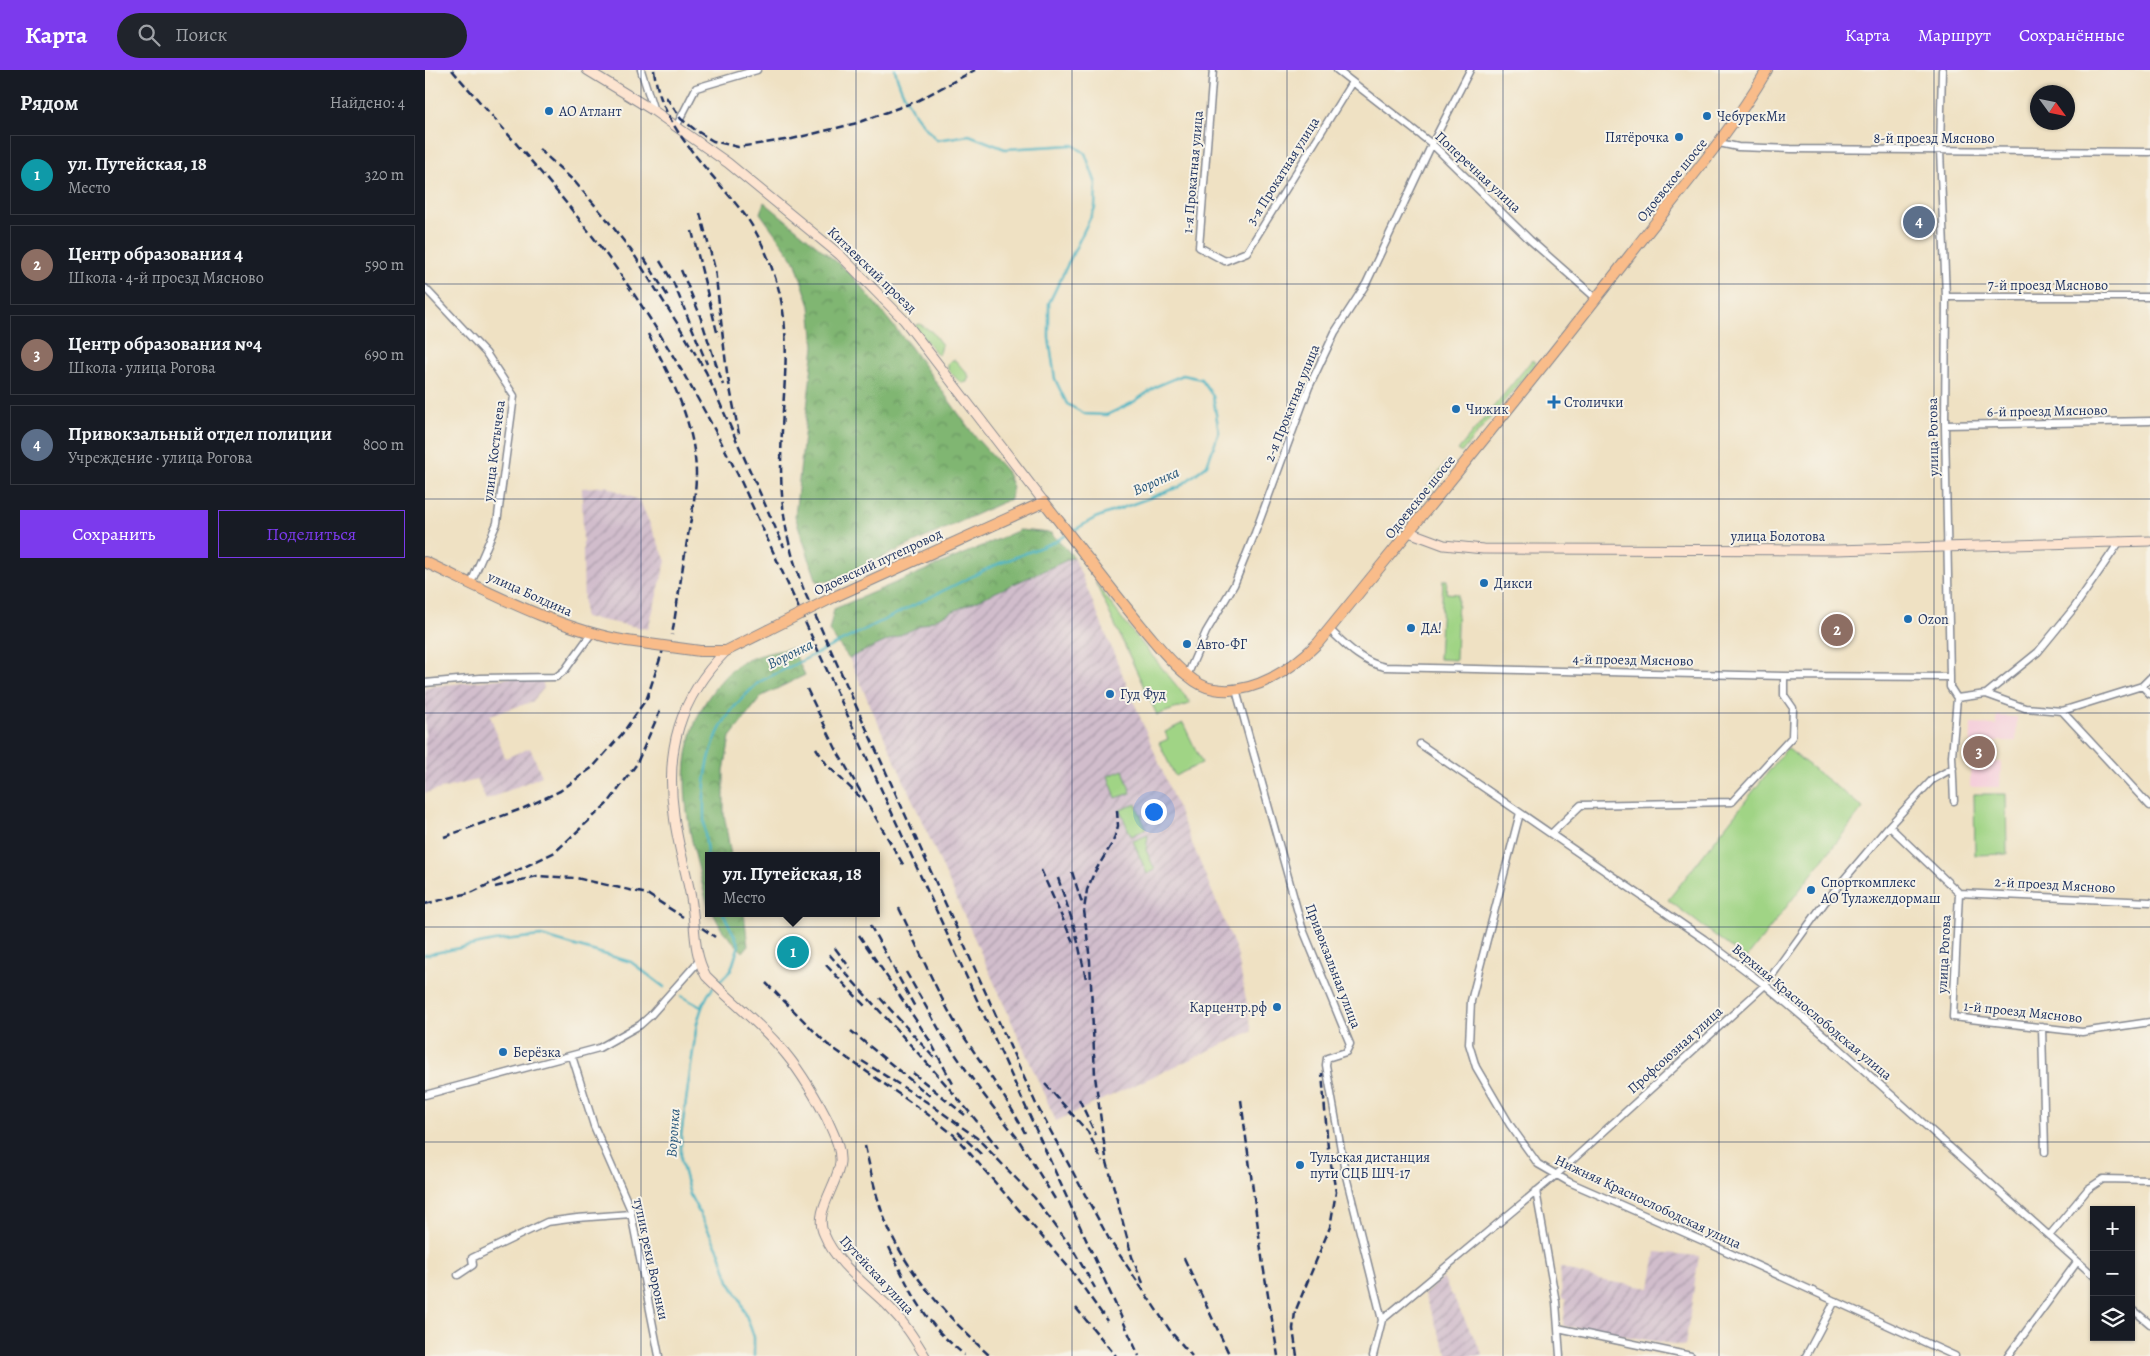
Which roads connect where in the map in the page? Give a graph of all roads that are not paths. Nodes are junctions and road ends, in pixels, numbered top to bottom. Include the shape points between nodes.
1 (587, 70) edge
2 (641, 70) edge
3 (757, 70) edge
4 (1213, 70) edge
5 (1337, 70) edge
6 (1470, 70) edge
7 (1767, 70) edge
8 (1941, 70) edge
9 (1352, 82) junction
10 (654, 111) junction
11 (676, 127) junction
12 (1719, 143) junction
13 (1431, 144) junction
14 (1940, 150) junction
15 (2150, 152) edge
16 (1225, 261) joint
17 (425, 288) edge
18 (1946, 297) junction
19 (2150, 297) edge
20 (1597, 298) junction
21 (2150, 421) edge
22 (1945, 425) junction
23 (1044, 502) junction
24 (1409, 532) junction
25 (2150, 540) edge
26 (2120, 541) junction
27 (1948, 545) junction
28 (425, 562) edge
29 (471, 583) junction
30 (1329, 629) junction
31 (591, 634) junction
32 (726, 651) junction
33 (1187, 676) junction
34 (1784, 676) junction
35 (1949, 677) junction
36 (2150, 678) edge
37 (425, 683) edge
38 (2142, 686) junction
39 (1235, 690) junction
40 (1986, 694) junction
41 (2150, 694) edge
42 (1957, 698) junction
43 (2062, 710) junction
44 (1420, 744) dead end
45 (1953, 768) junction
46 (1954, 801) dead end
47 (2150, 806) edge
48 (1520, 813) junction
49 (1889, 826) junction
50 (1551, 834) junction
51 (1959, 892) junction
52 (2150, 902) edge
53 (698, 962) junction
54 (1765, 985) junction
55 (1953, 1017) joint
56 (2150, 1022) edge
57 (2042, 1027) junction
58 (572, 1056) junction
59 (425, 1095) edge
60 (2045, 1152) dead end
61 (1556, 1175) junction
62 (2150, 1180) edge
63 (1536, 1192) junction
64 (631, 1214) junction
65 (2049, 1236) junction
66 (2077, 1262) junction
67 (2090, 1273) edge
68 (458, 1276) dead end
69 (1835, 1301) junction
70 (2135, 1311) edge
71 (1382, 1320) junction
72 (2150, 1324) edge
73 (1558, 1328) junction
74 (659, 1356) edge
75 (925, 1356) edge
76 (1373, 1356) edge
77 (1560, 1356) edge
78 (1691, 1356) edge
79 (1806, 1356) edge
80 (1955, 1356) edge
81 (2008, 1356) edge

1 - 10 street, Китаевский проезд
2 - 10 street
3 - 11 street via 696,88
4 - 16 street, 1-я Прокатная улица via 1199,247
5 - 9 street, Поперечная улица
6 - 13 street, 2-я Прокатная улица
7 - 12 main road, Одоевское шоссе
8 - 14 street, улица Рогова
9 - 13 street, Поперечная улица
9 - 16 street, 3-я Прокатная улица via 1247,252
10 - 11 street, Китаевский проезд
11 - 23 street, Китаевский проезд via 728,163 840,255 904,320
12 - 14 street, 8-й проезд Мясново via 1791,149
12 - 20 main road, Одоевское шоссе
13 - 20 street, Поперечная улица via 1543,252
13 - 33 street, 2-я Прокатная улица via 1366,284 1335,332 1309,387 1234,585 1206,632
14 - 15 street, 8-й проезд Мясново
14 - 18 street, улица Рогова
17 - 29 street, улица Костычева via 486,353 514,396 497,523
18 - 19 street, 7-й проезд Мясново
18 - 22 street, улица Рогова
20 - 24 main road, Одоевское шоссе
21 - 22 street, 6-й проезд Мясново
22 - 27 street, улица Рогова
23 - 32 main road, Одоевский путепровод, bridge via 834,597
23 - 33 main road, Одоевское шоссе via 1126,607
24 - 27 street, улица Болотова via 1444,545 1483,549 1836,550
24 - 30 main road, Одоевское шоссе
25 - 26 street, улица Болотова
26 - 27 street, улица Болотова
26 - 40 street via 2074,608 2038,652
27 - 35 street, улица Рогова
28 - 29 main road, улица Болдина
29 - 31 main road, улица Болдина
30 - 34 street, 4-й проезд Мясново via 1368,663 1385,667
30 - 39 main road, Одоевское шоссе via 1292,666 1257,684
31 - 32 main road, улица Болдина, bridge
31 - 37 street via 565,670 555,677
32 - 53 street via 687,704 674,742 671,786 674,816 693,909
33 - 39 main road, Одоевское шоссе via 1213,689
34 - 35 street, 4-й проезд Мясново
34 - 50 street via 1784,695 1793,708 1792,737 1732,802 1581,805
35 - 42 street, улица Рогова via 1950,687
36 - 38 street
38 - 41 street
38 - 43 street
39 - 71 street, Привокзальная улица via 1303,927 1350,1044 1346,1052 1327,1058 1326,1065 1345,1172
40 - 42 street
40 - 43 street via 2025,708
42 - 45 street, улица Рогова
43 - 47 street
44 - 48 street, Верхняя Краснослободская улица
45 - 46 street, улица Рогова
45 - 49 street, Профсоюзная улица via 1932,780
48 - 50 street, Верхняя Краснослободская улица
48 - 61 street, Нижняя Краснослободская улица via 1471,1001 1469,1044 1476,1067 1510,1125 1538,1164
49 - 51 street
49 - 54 street, Профсоюзная улица via 1825,902
50 - 54 street, Верхняя Краснослободская улица
51 - 52 street, 2-й проезд Мясново
51 - 55 street, улица Рогова
53 - 58 street via 640,1025 599,1048
53 - 75 street, Путейская улица via 706,976 780,1048 816,1098 838,1145 840,1162 822,1215 824,1236 849,1269 907,1327
54 - 61 street, Профсоюзная улица
54 - 65 street, Верхняя Краснослободская улица
55 - 57 street, 1-й проезд Мясново
56 - 57 street, 1-й проезд Мясново via 2082,1032
57 - 60 street
58 - 59 street
58 - 64 street, тупик реки Воронки via 594,1126
61 - 63 street, Профсоюзная улица
61 - 69 street, Нижняя Краснослободская улица
62 - 65 street via 2103,1179 2088,1189
63 - 71 street, Профсоюзная улица
63 - 73 street
64 - 68 street via 547,1222 472,1258 473,1266
64 - 74 street, тупик реки Воронки
65 - 66 street, Верхняя Краснослободская улица
66 - 67 street, Верхняя Краснослободская улица
66 - 81 street
69 - 79 street
69 - 80 street, Нижняя Краснослободская улица
70 - 72 street
71 - 76 street, Привокзальная улица
73 - 77 street
73 - 78 street

